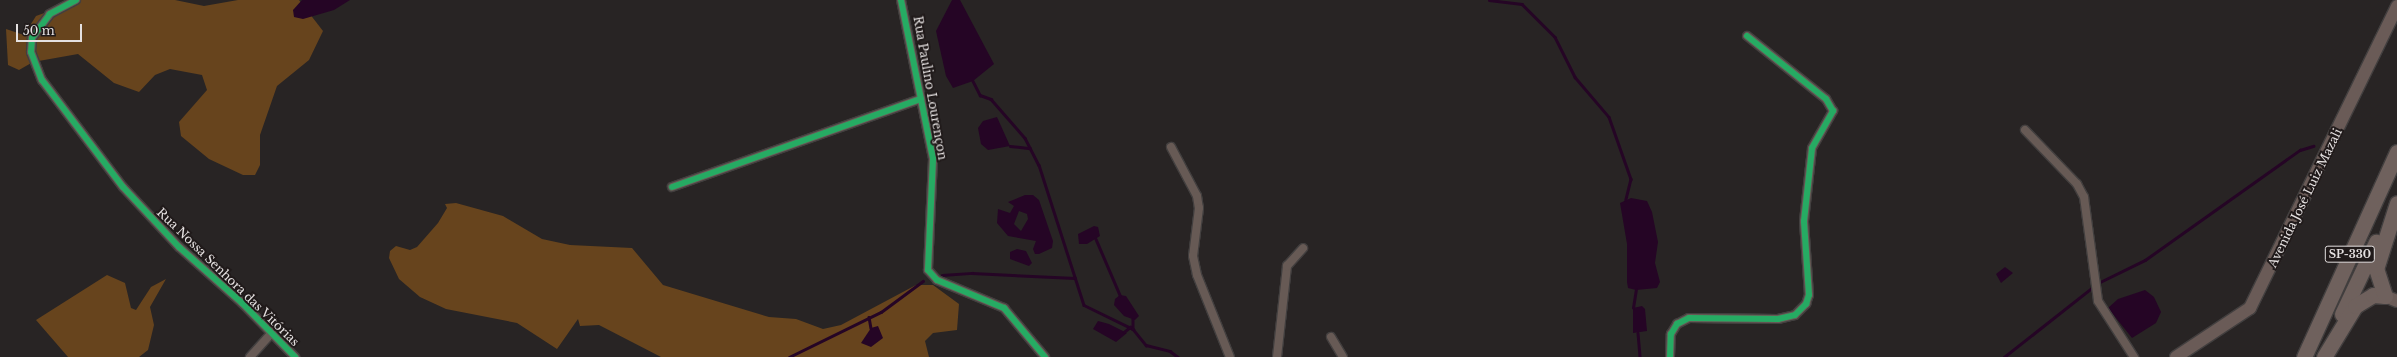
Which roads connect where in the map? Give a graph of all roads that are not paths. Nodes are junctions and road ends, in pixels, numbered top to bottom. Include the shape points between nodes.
1 (76, 0) edge
2 (901, 0) edge
3 (2397, 6) edge
4 (1747, 36) dead end
5 (921, 99) junction
6 (2025, 130) dead end
7 (1171, 147) dead end
8 (2397, 152) edge
9 (672, 187) dead end
10 (2397, 196) edge
11 (2397, 203) edge
12 (1303, 248) dead end
13 (2391, 298) edge
14 (271, 334) junction
15 (1331, 337) dead end
16 (250, 357) edge
17 (295, 357) edge
18 (1045, 357) edge
19 (1230, 357) edge
20 (1277, 357) edge
21 (1343, 357) edge
22 (1670, 357) edge
23 (2134, 357) edge
24 (2176, 357) edge
25 (2304, 357) edge
26 (2323, 357) edge

1 - 14 street, Rua Nossa Senhora das Vitórias via 50,14 32,38 31,52 42,80 123,187 179,247 242,303
2 - 5 street, Rua Paulino Lourençon
3 - 24 main road, Avenida José Luiz Mazali via 2250,308
4 - 22 street via 1826,99 1833,110 1812,148 1804,221 1809,295 1795,315 1778,319 1690,318 1677,324 1671,334
5 - 9 street
5 - 18 street, Rua Paulino Lourençon via 933,165 926,248 928,270 937,280 1004,308
6 - 23 street via 2077,184 2084,197 2098,301
7 - 19 street via 1197,196 1199,208 1193,256 1208,305
8 - 25 highway, SP-330
10 - 26 highway, SP-330
11 - 13 highway via 2376,269
12 - 20 street via 1287,266
13 - 26 highway via 2373,295 2355,306
14 - 16 street
14 - 17 street, Rua Nossa Senhora das Vitórias
15 - 21 street

